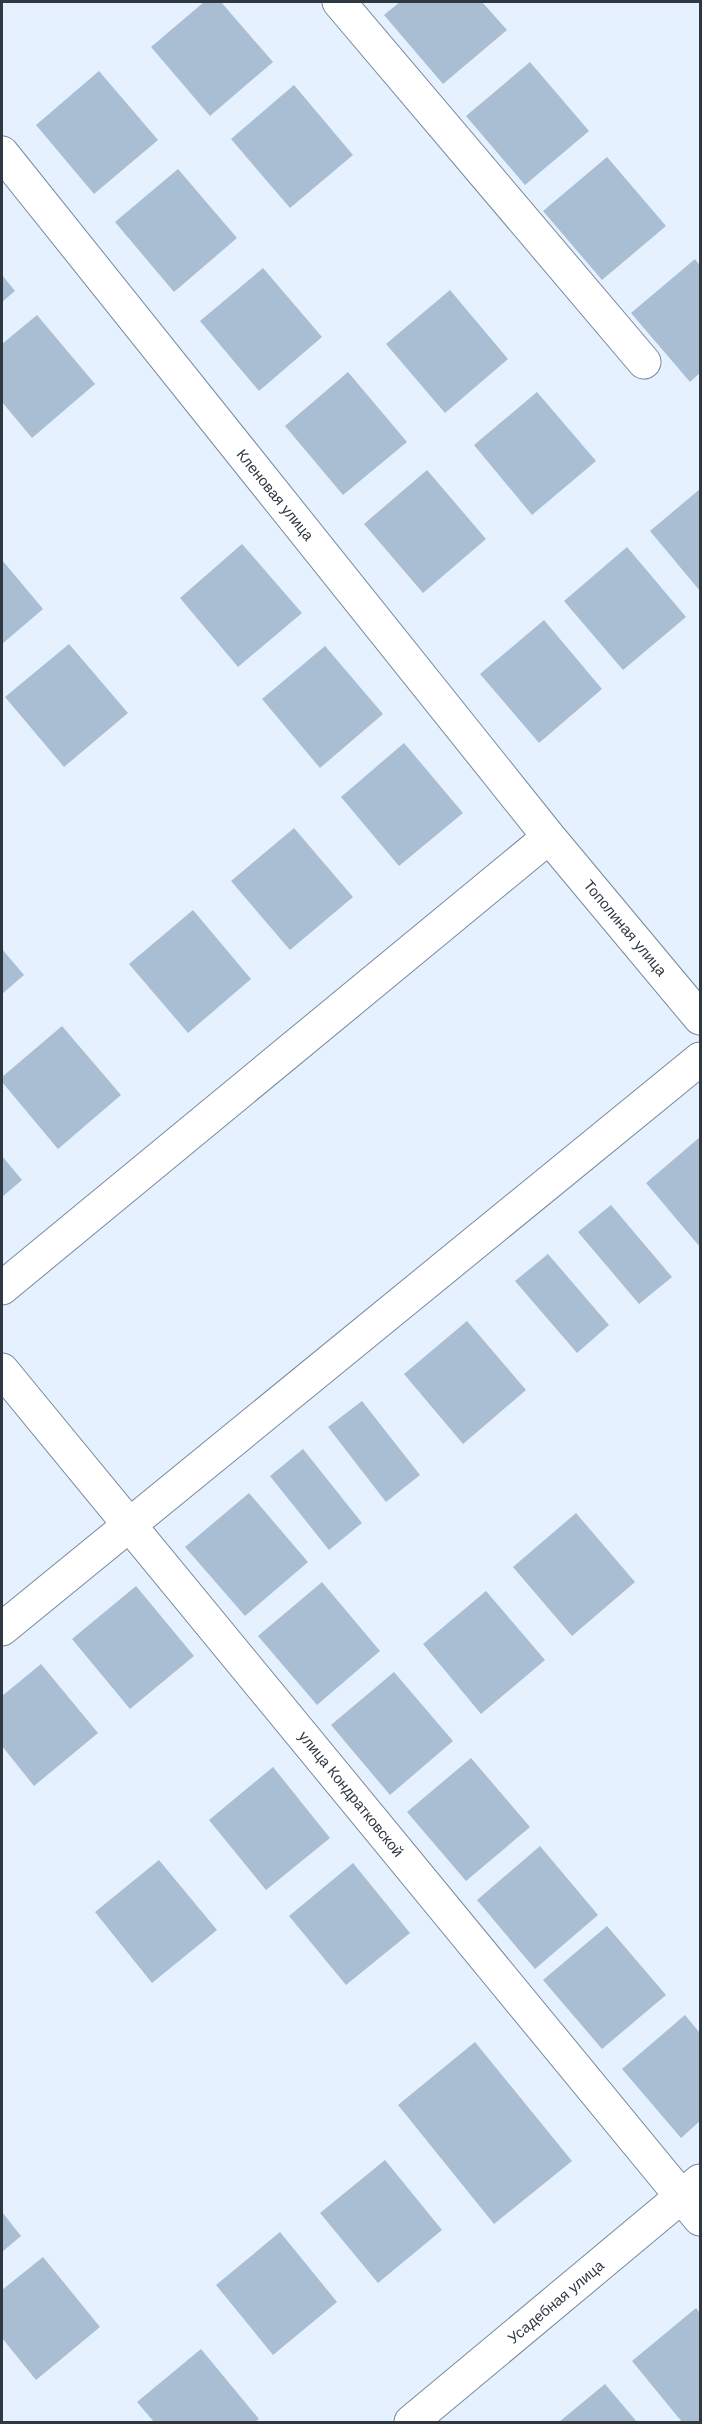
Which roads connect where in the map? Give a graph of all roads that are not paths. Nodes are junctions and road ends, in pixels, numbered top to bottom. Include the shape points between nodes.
1 (339, 2) edge
2 (2, 153) edge
3 (644, 362) dead end
4 (549, 837) junction
5 (694, 997) edge
6 (700, 1059) edge
7 (2, 1288) edge
8 (2, 1370) edge
9 (130, 1526) junction
10 (2, 1629) edge
11 (694, 2198) edge
12 (411, 2422) edge

1 - 3 street
2 - 4 street, Кленовая улица
4 - 5 street, Тополиная улица
4 - 7 street
6 - 9 street
8 - 9 street, улица Кондратковской
9 - 10 street
9 - 11 street, улица Кондратковской
11 - 12 street, Усадебная улица

